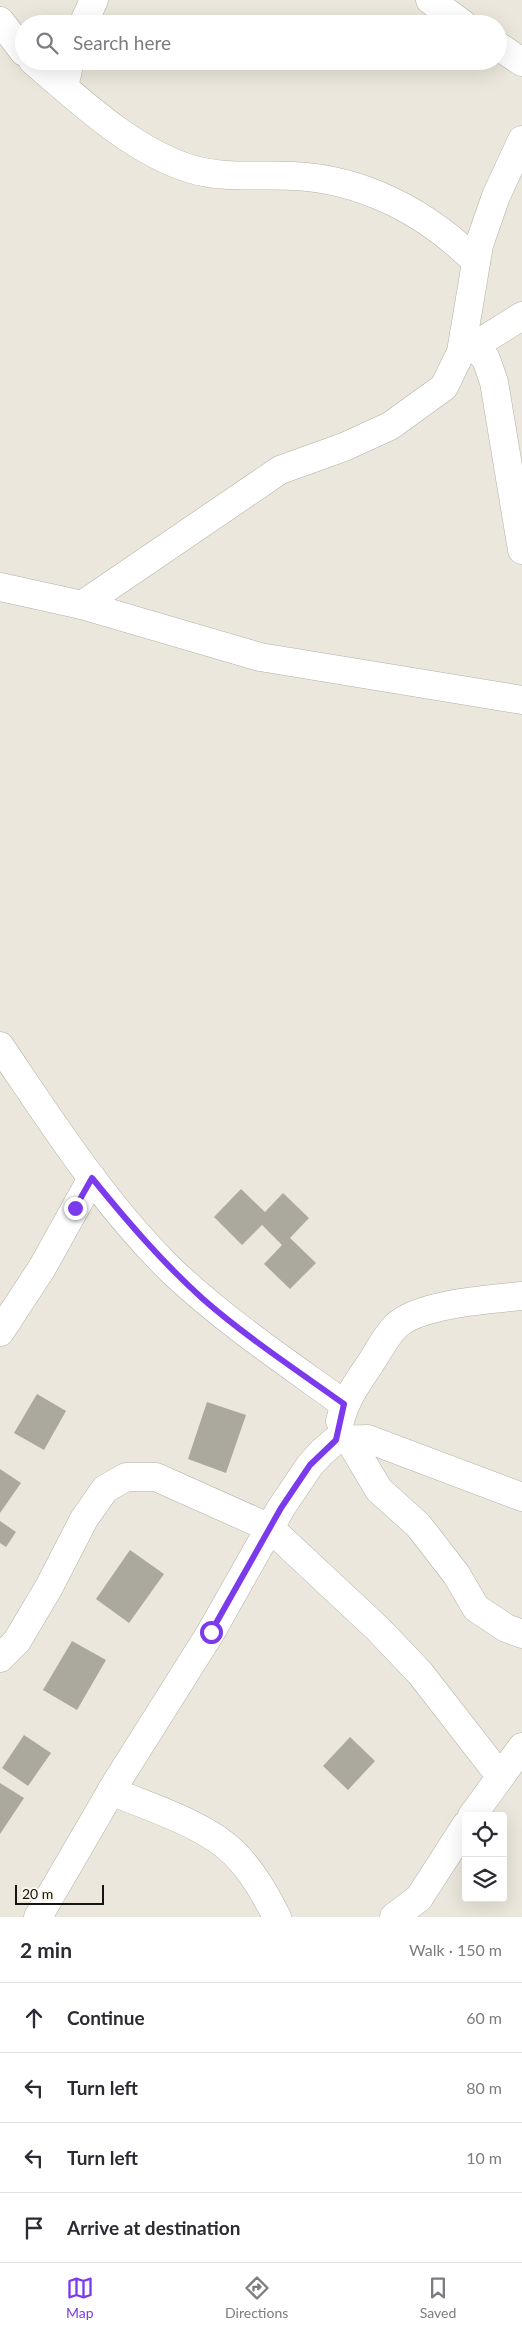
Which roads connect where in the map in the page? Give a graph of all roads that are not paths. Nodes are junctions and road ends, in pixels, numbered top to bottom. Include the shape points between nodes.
1 (94, 0) edge
2 (430, 0) edge
3 (87, 15) edge
4 (451, 15) edge
5 (0, 21) edge
6 (15, 40) edge
7 (507, 52) edge
8 (522, 62) edge
9 (44, 70) edge
10 (68, 70) edge
11 (64, 87) junction
12 (522, 140) edge
13 (476, 262) junction
14 (522, 316) edge
15 (469, 340) junction
16 (522, 550) edge
17 (0, 587) edge
18 (82, 605) junction
19 (522, 700) edge
20 (0, 1046) edge
21 (92, 1178) junction
22 (522, 1296) edge
23 (0, 1332) edge
24 (344, 1404) junction
25 (342, 1439) junction
26 (522, 1497) edge
27 (270, 1528) junction
28 (522, 1634) edge
29 (0, 1658) edge
30 (522, 1747) edge
31 (500, 1776) junction
32 (111, 1791) junction
33 (475, 1812) edge
34 (462, 1831) edge
35 (38, 1917) edge
36 (277, 1917) edge
37 (394, 1917) edge

1 - 3 street
2 - 4 street
5 - 6 street
7 - 8 street
9 - 11 street
10 - 11 street
11 - 13 street via 160,158 193,170 254,177 320,179 372,191 428,221
12 - 13 street via 496,196
13 - 15 street
14 - 15 street
15 - 16 street via 486,359 494,382
15 - 18 street via 444,387 390,426 280,470
17 - 18 street
18 - 19 street via 260,657
20 - 21 street
21 - 23 street via 42,1268
21 - 24 street via 138,1235 205,1301
22 - 24 street via 429,1309 410,1316 396,1326
24 - 25 street
25 - 26 street via 368,1439
25 - 27 street via 310,1465
25 - 28 street via 379,1490 418,1525 456,1574 476,1608 506,1628
27 - 29 street via 156,1478 126,1477 105,1488 84,1519 17,1641
27 - 31 street via 378,1628 420,1673
27 - 32 street via 211,1632
30 - 31 street
31 - 33 street
32 - 35 street
32 - 36 street via 201,1830 233,1852 255,1878
34 - 37 street via 419,1898

